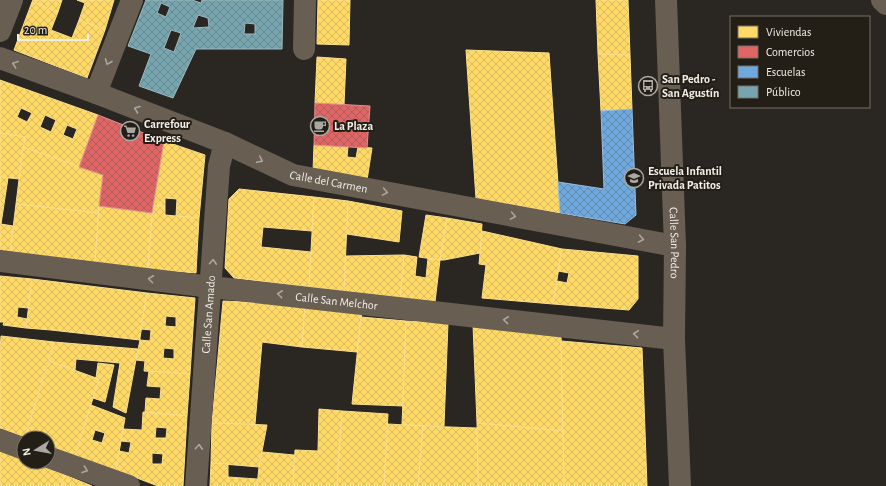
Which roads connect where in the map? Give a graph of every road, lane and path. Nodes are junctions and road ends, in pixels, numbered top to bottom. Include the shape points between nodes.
1 (12, 0) edge
2 (132, 0) edge
3 (305, 0) edge
4 (666, 0) edge
5 (882, 0) edge
6 (886, 4) edge
7 (0, 31) edge
8 (304, 49) dead end
9 (0, 58) edge
10 (96, 93) junction
11 (225, 143) junction
12 (675, 246) junction
13 (0, 261) edge
14 (211, 286) junction
15 (674, 339) junction
16 (0, 440) edge
17 (16, 446) edge
18 (56, 460) edge
19 (129, 486) edge
20 (196, 486) edge
21 (680, 486) edge

1 - 7 street
2 -> 10 street
3 - 8 street
4 - 12 street, Calle San Pedro
5 - 6 street
10 -> 9 street, Calle del Carmen
11 -> 10 street, Calle del Carmen
11 -> 12 street, Calle del Carmen via 293,175
14 -> 11 street, Calle San Amado via 219,166
12 - 15 street, Calle San Pedro
14 -> 13 street, Calle San Melchor
15 -> 14 street, Calle San Melchor
20 -> 14 street, Calle San Amado
15 - 21 street, Calle San Pedro
16 - 17 street
18 -> 19 street

